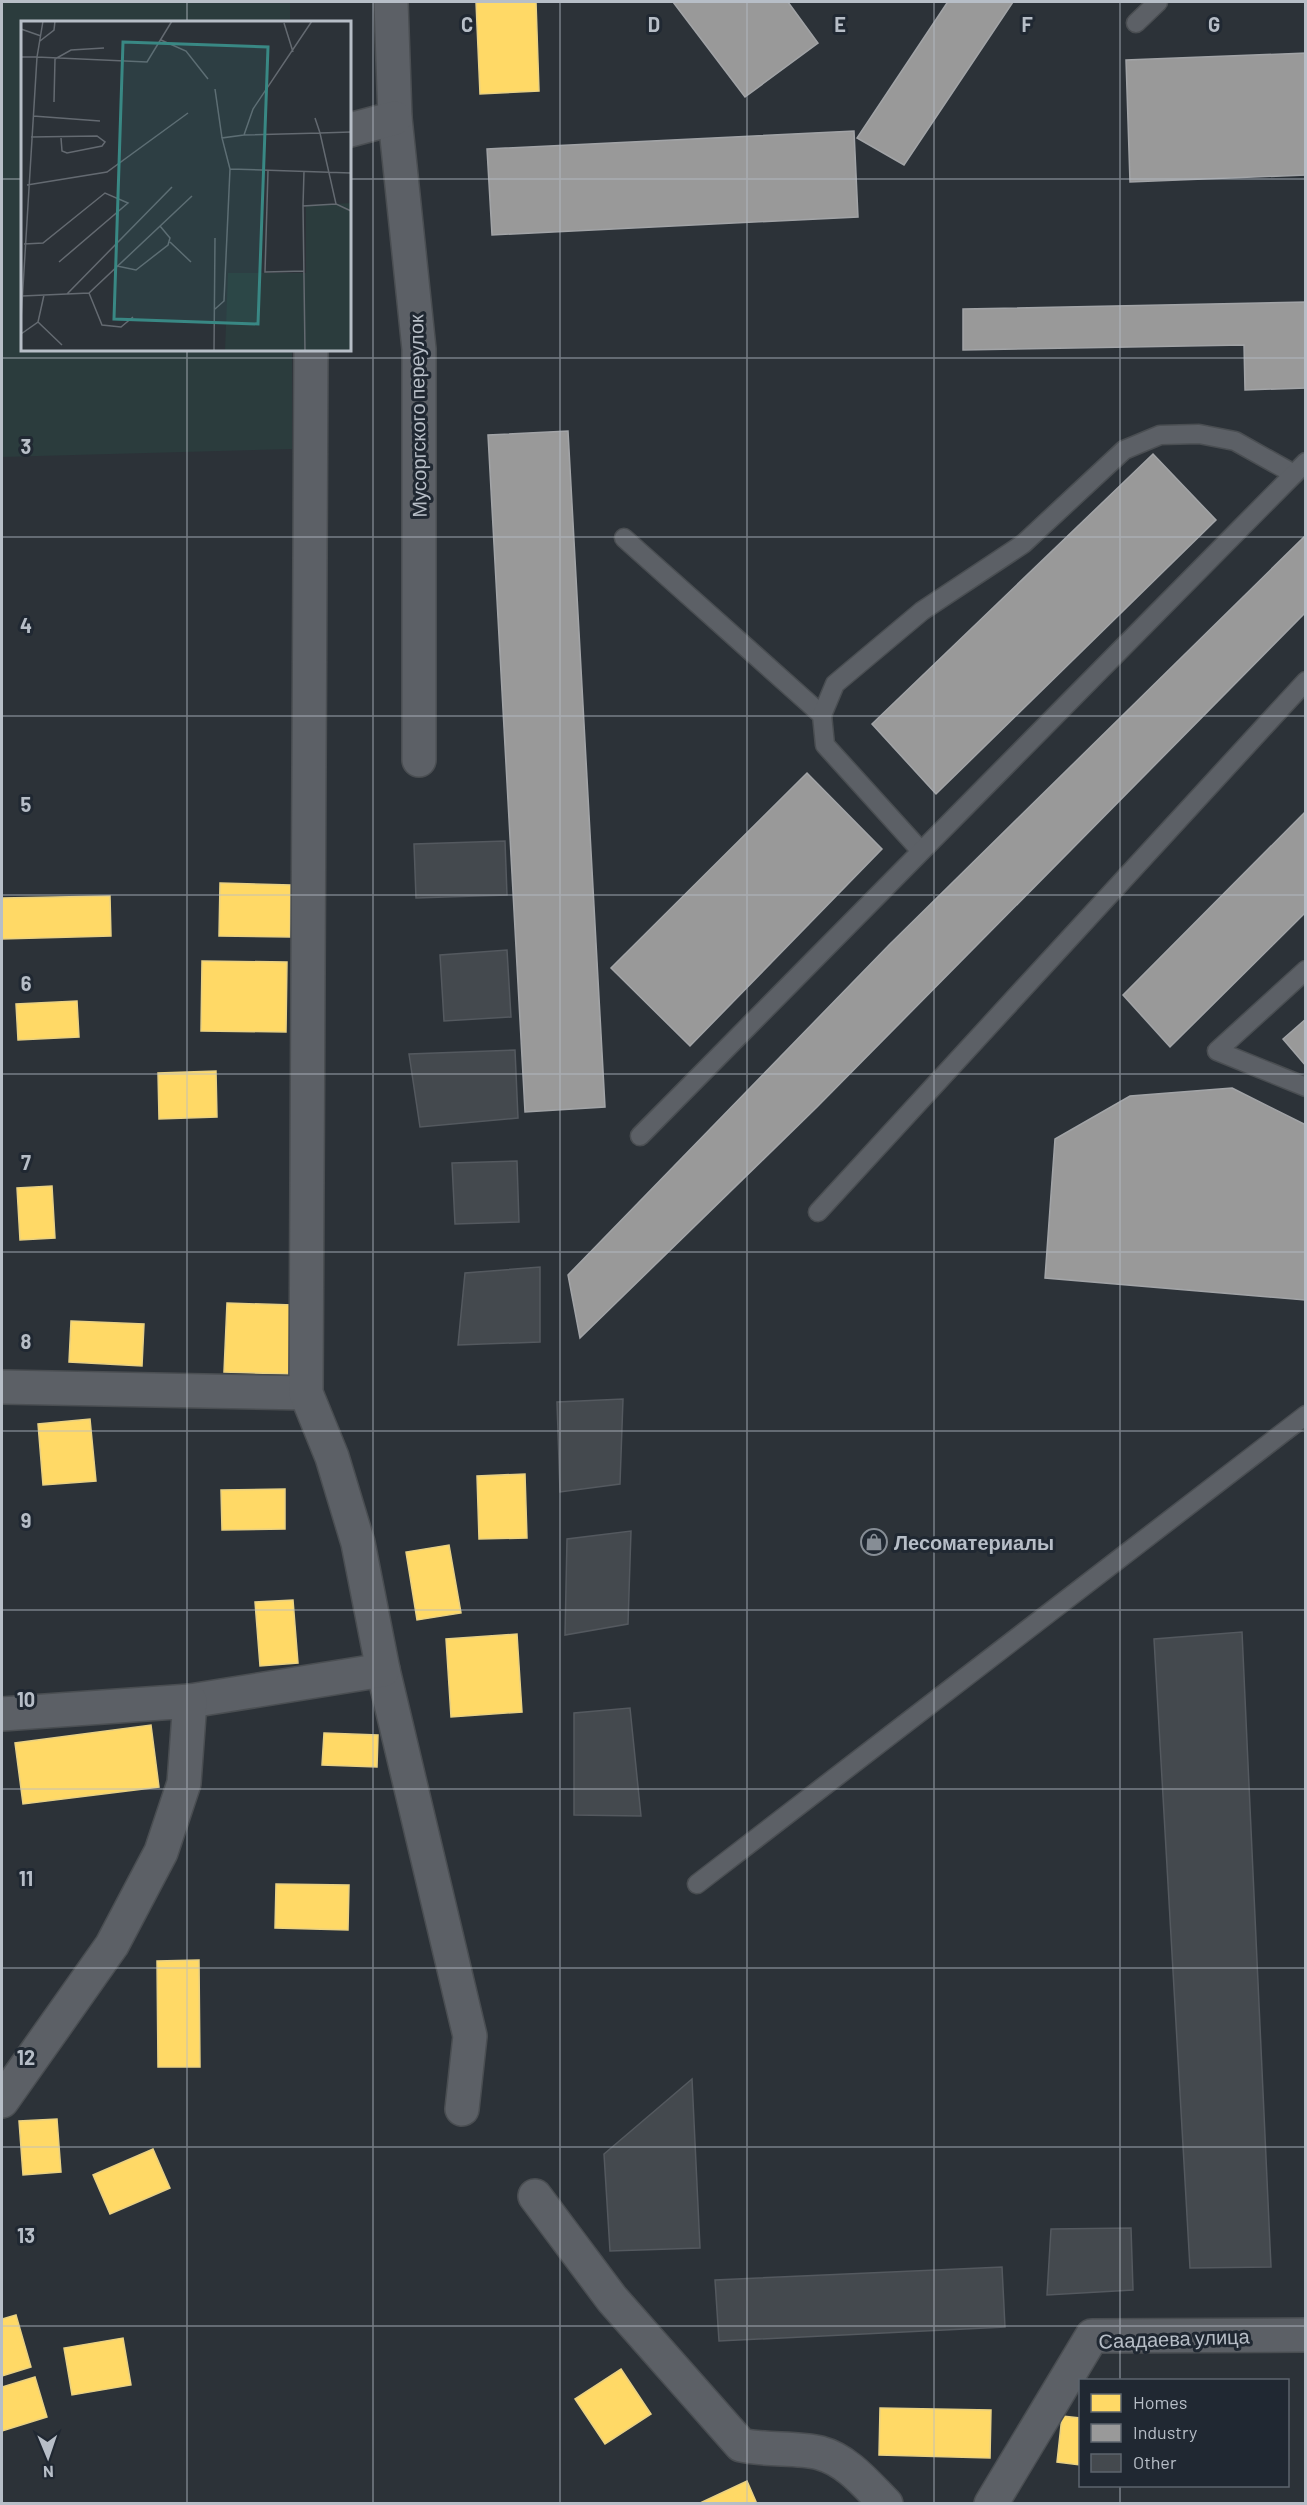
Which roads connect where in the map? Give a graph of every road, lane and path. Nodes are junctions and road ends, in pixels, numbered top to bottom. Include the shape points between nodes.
1 (391, 2) edge
2 (1158, 2) edge
3 (1136, 23) dead end
4 (395, 118) junction
5 (351, 130) edge
6 (311, 351) edge
7 (1299, 468) edge
8 (624, 538) dead end
9 (1305, 681) edge
10 (822, 715) junction
11 (419, 760) dead end
12 (921, 851) junction
13 (1305, 970) edge
14 (1305, 1087) edge
15 (640, 1136) dead end
16 (818, 1212) dead end
17 (2, 1387) edge
18 (306, 1393) junction
19 (1305, 1415) edge
20 (382, 1670) junction
21 (190, 1701) junction
22 (2, 1714) edge
23 (697, 1884) dead end
24 (2, 2101) edge
25 (462, 2109) dead end
26 (535, 2196) dead end
27 (1305, 2335) edge
28 (886, 2504) edge
29 (991, 2504) edge

1 - 4 street, Мусоргского переулок
2 - 3 lane
4 - 5 street
4 - 11 street, Мусоргского переулок via 419,350
6 - 18 street
7 - 10 lane via 1235,441 1199,434 1160,435 1124,450 1023,544 922,611 836,684
7 - 12 lane
8 - 10 lane
9 - 16 lane
10 - 12 lane via 825,744
12 - 15 lane
13 - 14 lane via 1217,1051
17 - 18 street
18 - 20 street via 332,1457 358,1544
19 - 23 lane
20 - 21 street
20 - 25 street via 471,2036
21 - 22 street
21 - 24 street via 184,1783 161,1852 112,1945
26 - 28 street via 612,2299 741,2445 820,2453 840,2462
27 - 29 street, Саадаева улица via 1092,2336

